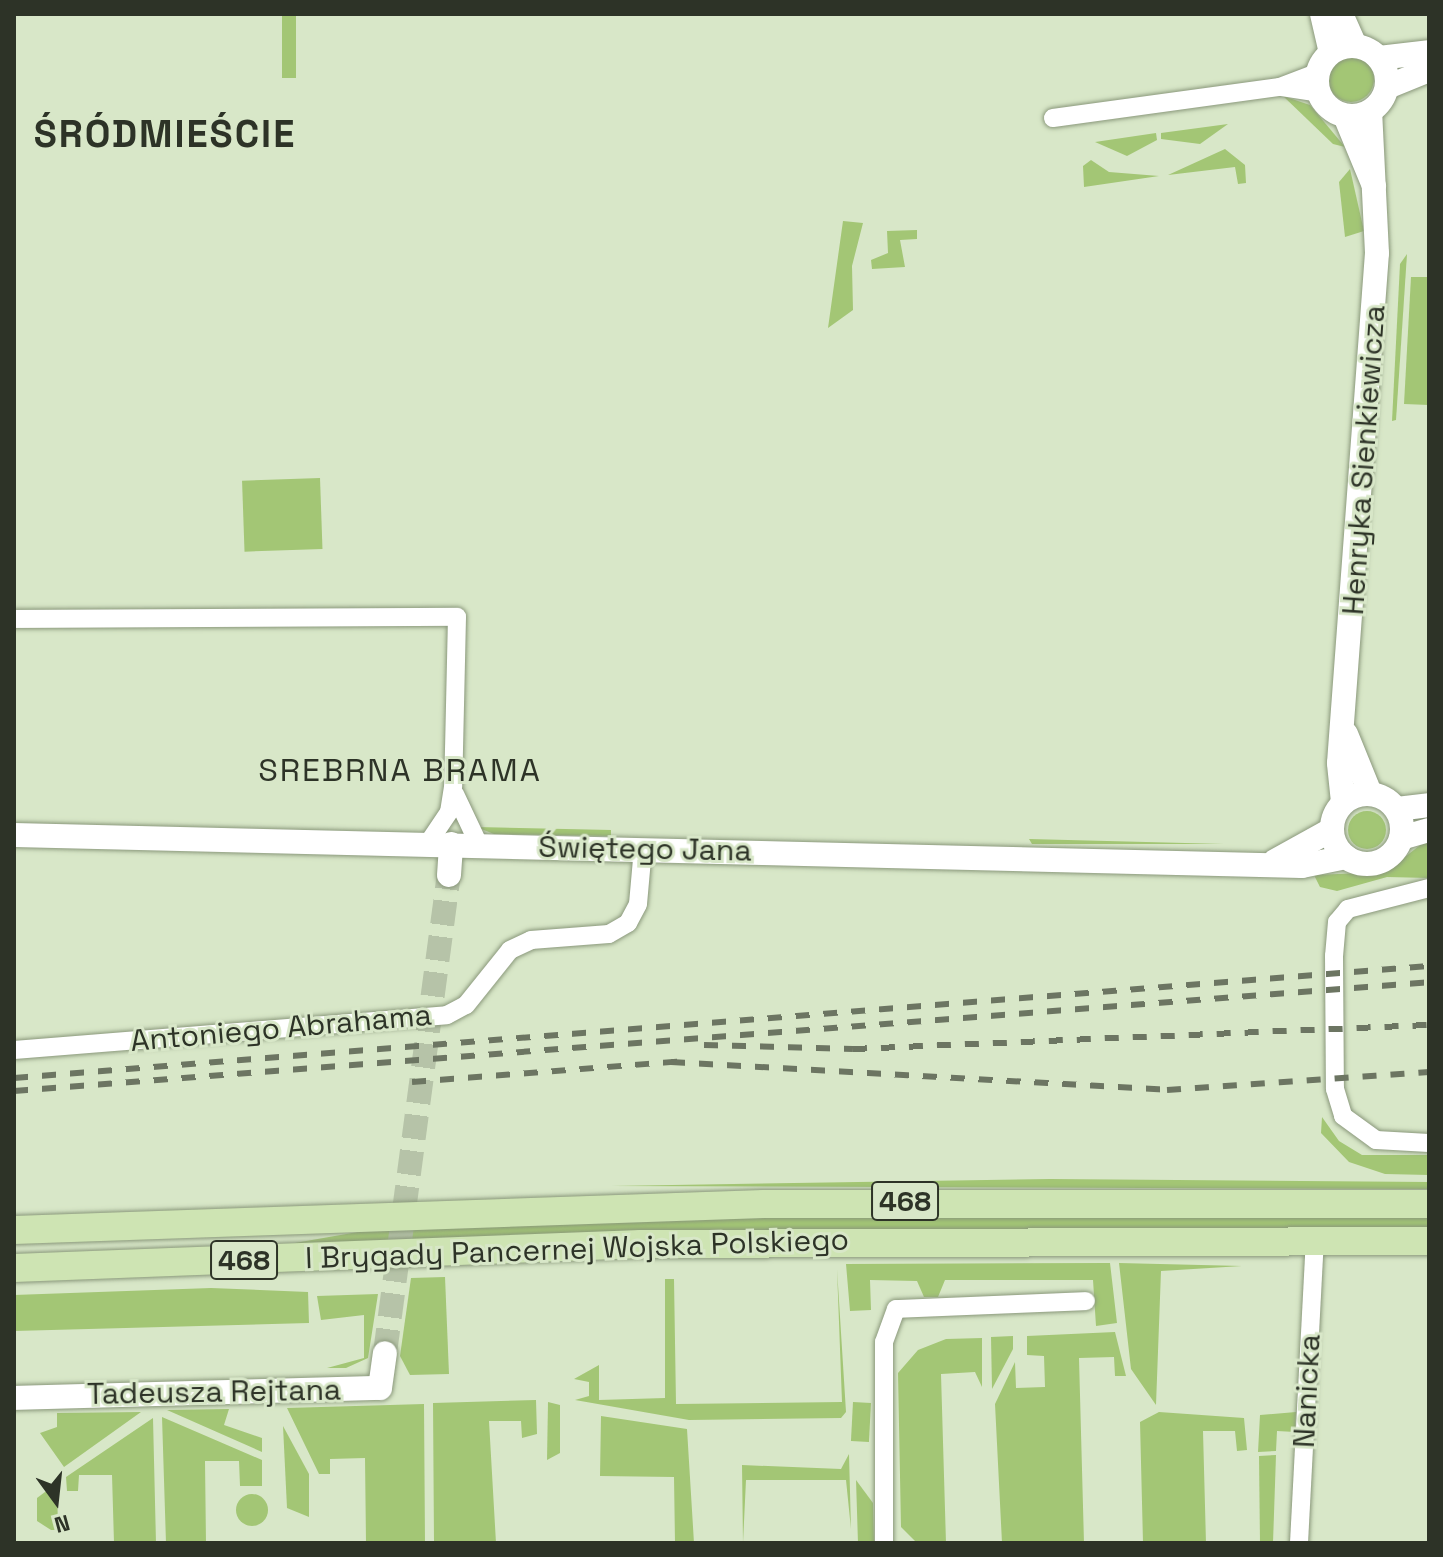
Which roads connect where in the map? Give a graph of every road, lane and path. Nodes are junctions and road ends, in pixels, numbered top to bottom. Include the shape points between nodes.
1 (1322, 14) edge
2 (1341, 14) edge
3 (1343, 48) junction
4 (1429, 52) edge
5 (1379, 58) junction
6 (1429, 70) edge
7 (1318, 83) junction
8 (1387, 87) junction
9 (1370, 112) junction
10 (1345, 116) junction
11 (1053, 118) dead end
12 (1374, 186) junction
13 (14, 619) edge
14 (1346, 734) junction
15 (453, 787) junction
16 (1370, 793) junction
17 (1343, 802) junction
18 (1429, 805) edge
19 (1397, 809) junction
20 (1331, 830) junction
21 (1429, 830) edge
22 (14, 835) edge
23 (1401, 838) junction
24 (440, 843) junction
25 (479, 845) junction
26 (643, 848) junction
27 (1346, 857) junction
28 (1275, 861) junction
29 (449, 875) tunnel mouth
30 (1420, 890) edge
31 (1429, 898) edge
32 (14, 1050) edge
33 (1429, 1143) edge
34 (1429, 1204) edge
35 (14, 1230) edge
36 (1315, 1239) junction
37 (1429, 1241) edge
38 (14, 1268) edge
39 (1086, 1301) dead end
40 (385, 1353) tunnel mouth
41 (14, 1398) edge
42 (884, 1543) edge
43 (1299, 1543) edge

1 - 3 street
2 - 3 street
3 - 5 street
3 - 7 street
4 - 5 street
5 - 8 street
6 - 8 street
7 - 10 street
7 - 11 street
8 - 9 street
9 - 10 street
9 - 12 street, Henryka Sienkiewicza
10 - 12 street, Henryka Sienkiewicza
12 - 14 street, Henryka Sienkiewicza via 1377,253
13 - 15 street via 457,617
14 - 16 street, Henryka Sienkiewicza
14 - 17 street, Henryka Sienkiewicza via 1339,763
15 - 24 street
15 - 25 street
16 - 17 street
16 - 19 street
17 - 20 street
18 - 19 street
19 - 23 street
20 - 27 street
20 - 28 street
21 - 23 street
22 - 24 street, Świętego Jana
23 - 27 street via 1378,862
24 - 25 street, Świętego Jana
24 - 29 street
25 - 26 street, Świętego Jana
26 - 28 street, Świętego Jana
26 - 32 street, Antoniego Abrahama via 638,904 628,923 609,934 531,940 510,950 466,1005 447,1015
27 - 28 street, Świętego Jana via 1302,866
30 - 31 street
30 - 33 street via 1360,901 1337,922 1335,1089 1343,1116 1362,1134
34 - 35 main road, I Brygady Pancernej Wojska Polskiego / 468 via 780,1203
36 - 37 main road, I Brygady Pancernej Wojska Polskiego / 468
36 - 38 main road, I Brygady Pancernej Wojska Polskiego / 468 via 641,1244
36 - 43 street, Nanicka
39 - 42 street via 896,1309 884,1342
40 - 41 street, Tadeusza Rejtana via 380,1388

